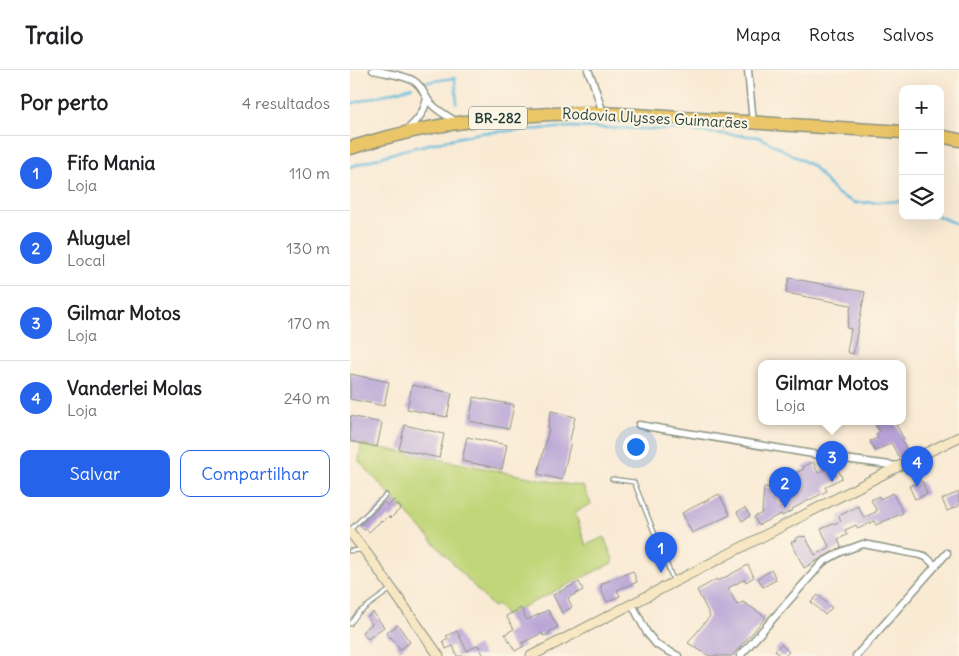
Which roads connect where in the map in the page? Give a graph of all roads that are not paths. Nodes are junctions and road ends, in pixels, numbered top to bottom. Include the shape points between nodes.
1 (373, 70) edge
2 (588, 70) edge
3 (748, 70) edge
4 (427, 100) junction
5 (604, 113) junction
6 (457, 123) junction
7 (754, 123) junction
8 (406, 132) junction
9 (899, 132) edge
10 (944, 137) edge
11 (959, 140) edge
12 (350, 148) edge
13 (639, 425) dead end
14 (959, 437) edge
15 (899, 466) junction
16 (612, 479) dead end
17 (386, 495) dead end
18 (350, 531) edge
19 (364, 550) junction
20 (350, 551) edge
21 (947, 553) dead end
22 (936, 566) junction
23 (675, 582) junction
24 (392, 588) junction
25 (632, 604) junction
26 (350, 624) edge
27 (439, 656) edge
28 (531, 656) edge
29 (678, 656) edge
30 (740, 656) edge
31 (856, 656) edge

1 - 4 street via 412,80 420,86
2 - 5 street
3 - 7 street
4 - 6 street
4 - 8 street via 425,109
5 - 6 highway, Rodovia Ulysses Guimarães / BR-282 via 526,115
5 - 7 highway, Rodovia Ulysses Guimarães / BR-282
6 - 8 highway, Rodovia Ulysses Guimarães / BR-282
7 - 9 highway, Rodovia Ulysses Guimarães / BR-282
8 - 12 highway, Rodovia Ulysses Guimarães / BR-282
10 - 11 highway
13 - 15 street
14 - 15 main road
15 - 23 main road
16 - 23 lane via 634,482
17 - 18 lane
18 - 19 main road
19 - 20 lane
19 - 24 main road
21 - 22 street
22 - 30 street via 921,555 863,544 830,557
22 - 31 street
23 - 25 main road
24 - 26 lane via 358,613
24 - 27 main road
25 - 28 main road
25 - 29 street via 657,645

